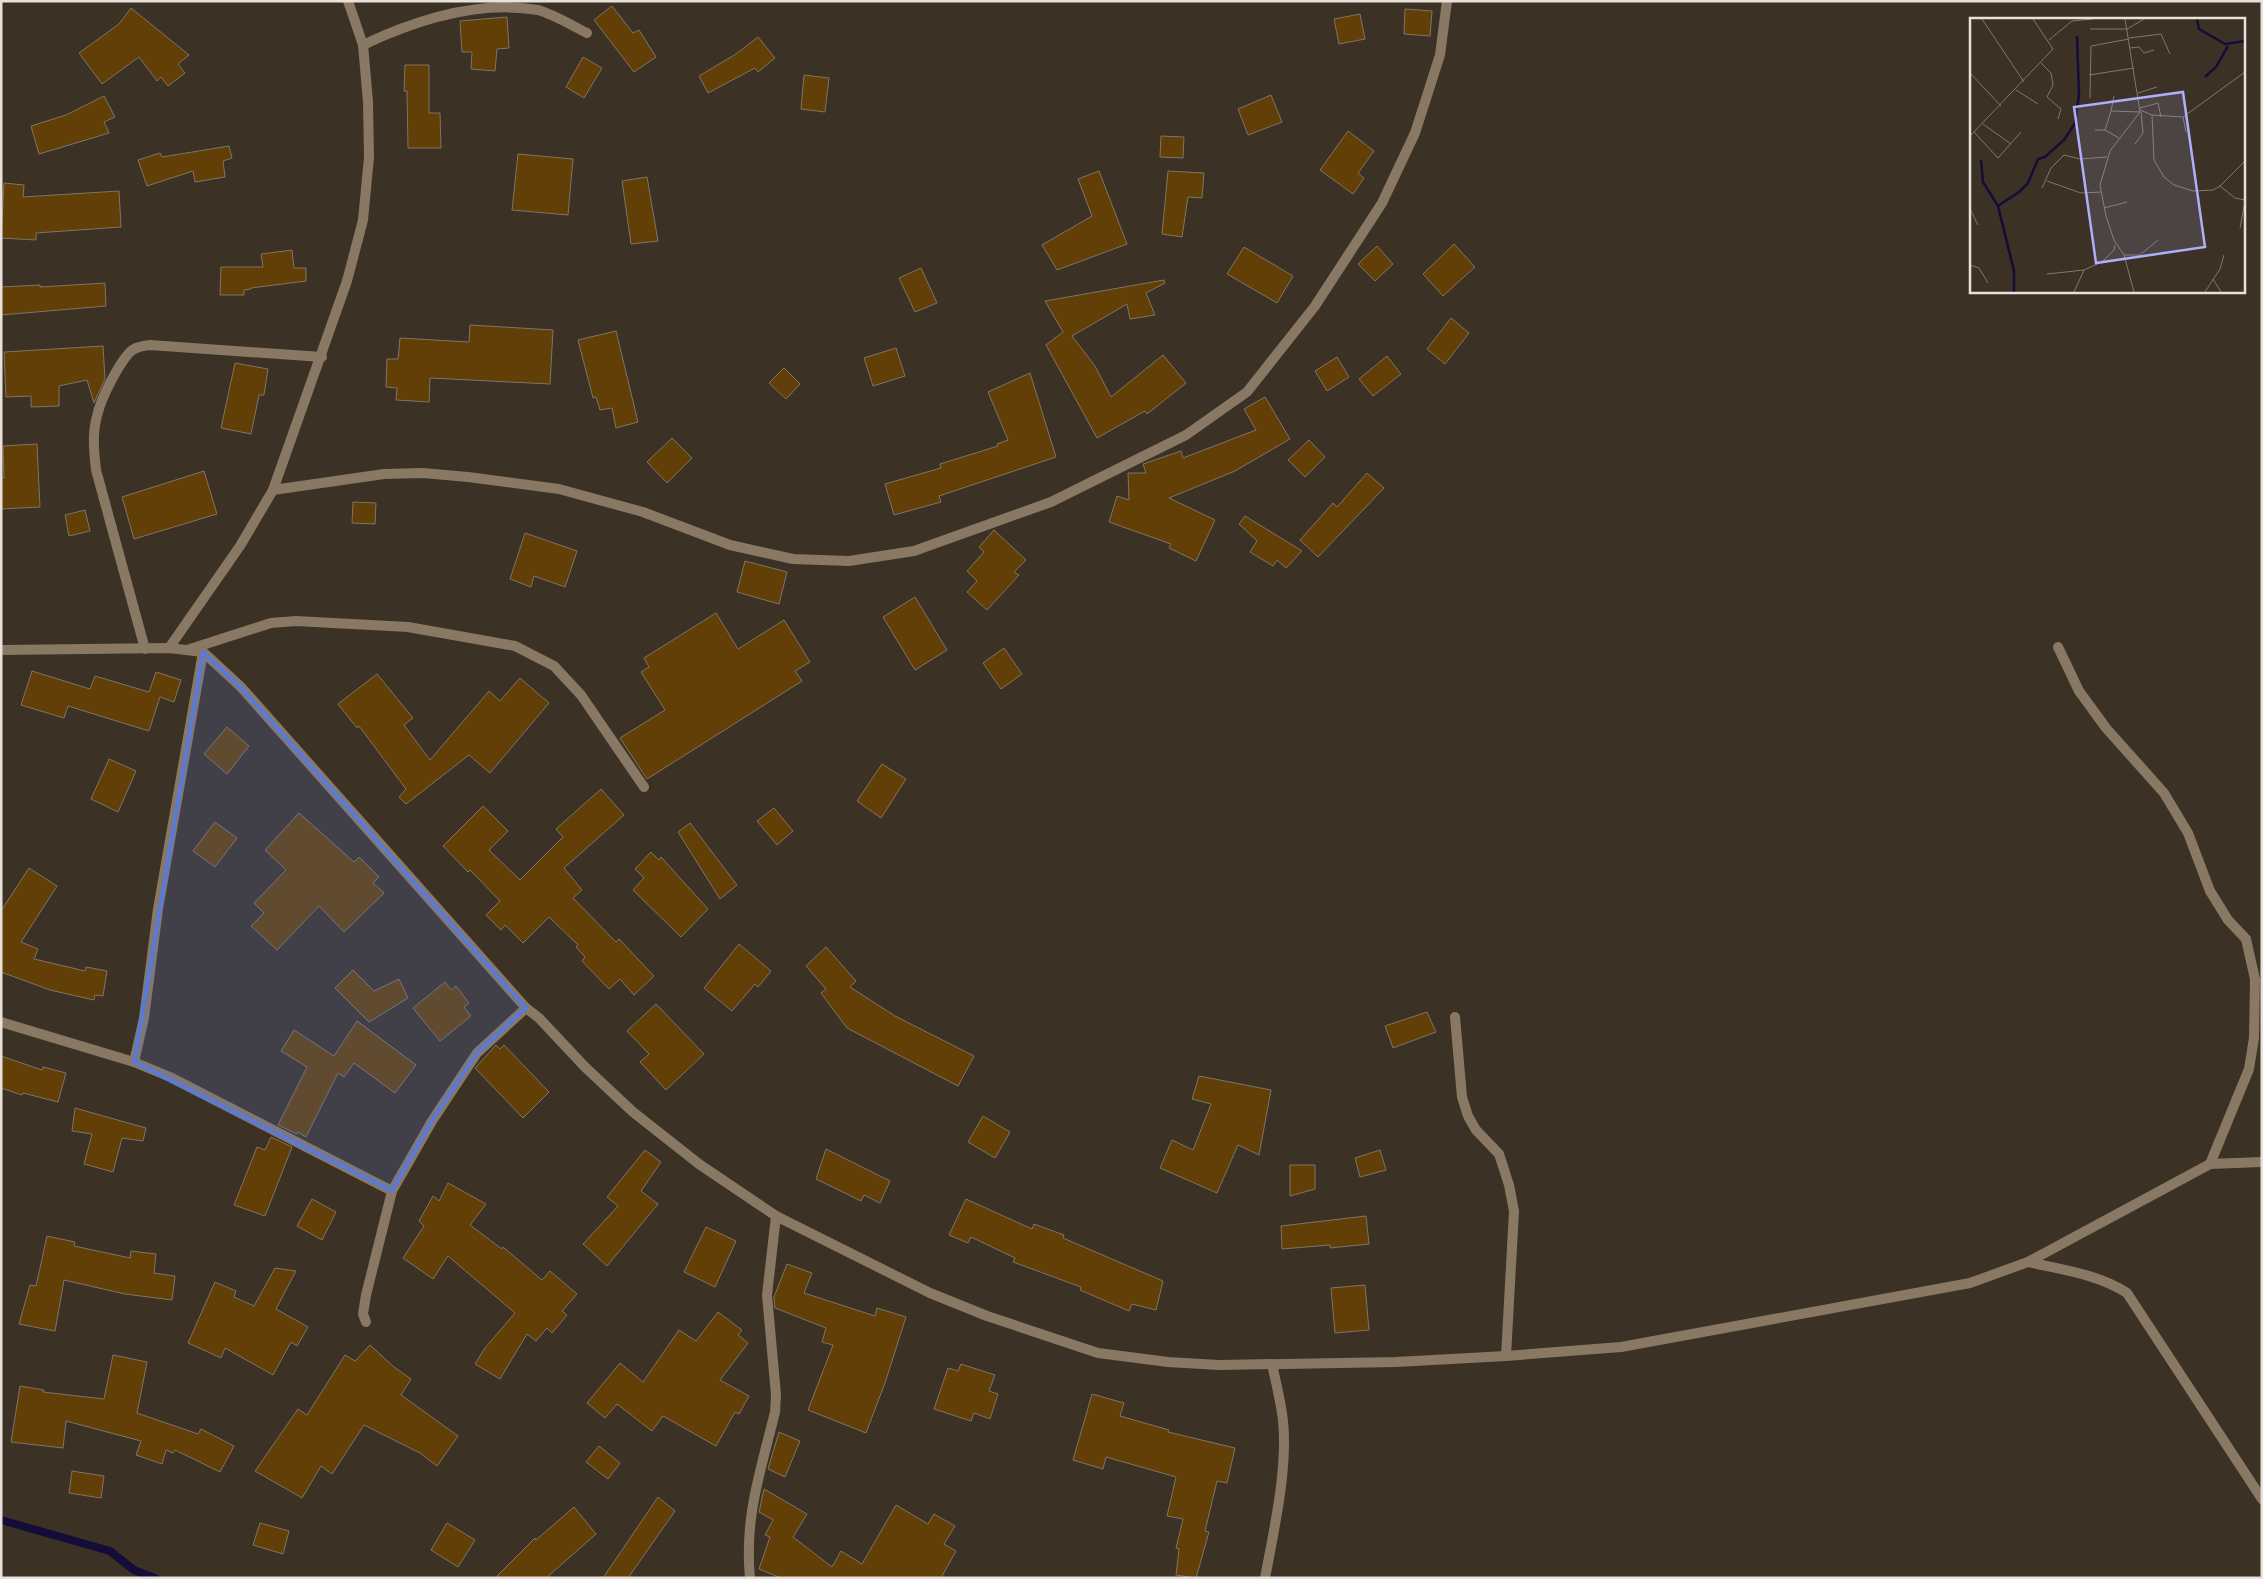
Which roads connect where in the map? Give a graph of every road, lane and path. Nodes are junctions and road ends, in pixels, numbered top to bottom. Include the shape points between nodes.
1 (348, 1) edge
2 (1447, 1) edge
3 (587, 33) dead end
4 (363, 45) junction
5 (322, 357) junction
6 (273, 490) junction
7 (2058, 647) dead end
8 (169, 648) junction
9 (145, 649) junction
10 (1, 650) edge
11 (184, 651) junction
12 (203, 652) junction
13 (644, 787) dead end
14 (526, 1008) junction
15 (1455, 1017) dead end
16 (1, 1022) edge
17 (134, 1062) junction
18 (2262, 1162) edge
19 (2210, 1164) junction
20 (392, 1191) junction
21 (776, 1216) junction
22 (2028, 1262) junction
23 (366, 1322) dead end
24 (1506, 1356) junction
25 (1272, 1364) junction
26 (2262, 1498) edge
27 (750, 1578) edge
28 (1265, 1578) edge

1 - 4 street
2 - 6 street via 1440,55 1415,133 1382,202 1315,306 1247,392 1186,435 1052,502 914,551 849,561 793,559 730,545 643,512 559,489 468,477 384,474
3 - 4 street via 539,10 505,4 472,6 412,22
4 - 5 street via 369,157 363,220
5 - 6 street
5 - 9 street via 150,344 130,352 113,378 97,415 93,445 96,470
6 - 8 street via 240,546
7 - 19 street via 2079,691 2106,728 2164,793 2188,833 2210,891 2228,920 2246,940 2255,979 2254,1038 2249,1069
8 - 9 street
8 - 11 street
9 - 10 street
11 - 12 street
11 - 13 street via 271,623 296,621 408,627 515,646 554,666 580,695
12 - 14 street via 241,687
12 - 17 street via 158,909 144,1018
14 - 20 street via 477,1053 432,1121
14 - 21 street via 633,1112 699,1164
15 - 24 street via 1462,1097 1476,1130 1499,1154 1514,1211
16 - 17 street
17 - 20 street via 170,1077
18 - 19 street
19 - 22 street
20 - 23 street via 366,1295 363,1314
21 - 25 street via 930,1293 1098,1353 1177,1363
21 - 27 street via 768,1295 775,1412 751,1512 748,1535
22 - 24 street via 1970,1284 1622,1347
22 - 26 street via 2094,1277 2127,1293
24 - 25 street
25 - 28 street via 1283,1422 1282,1464

